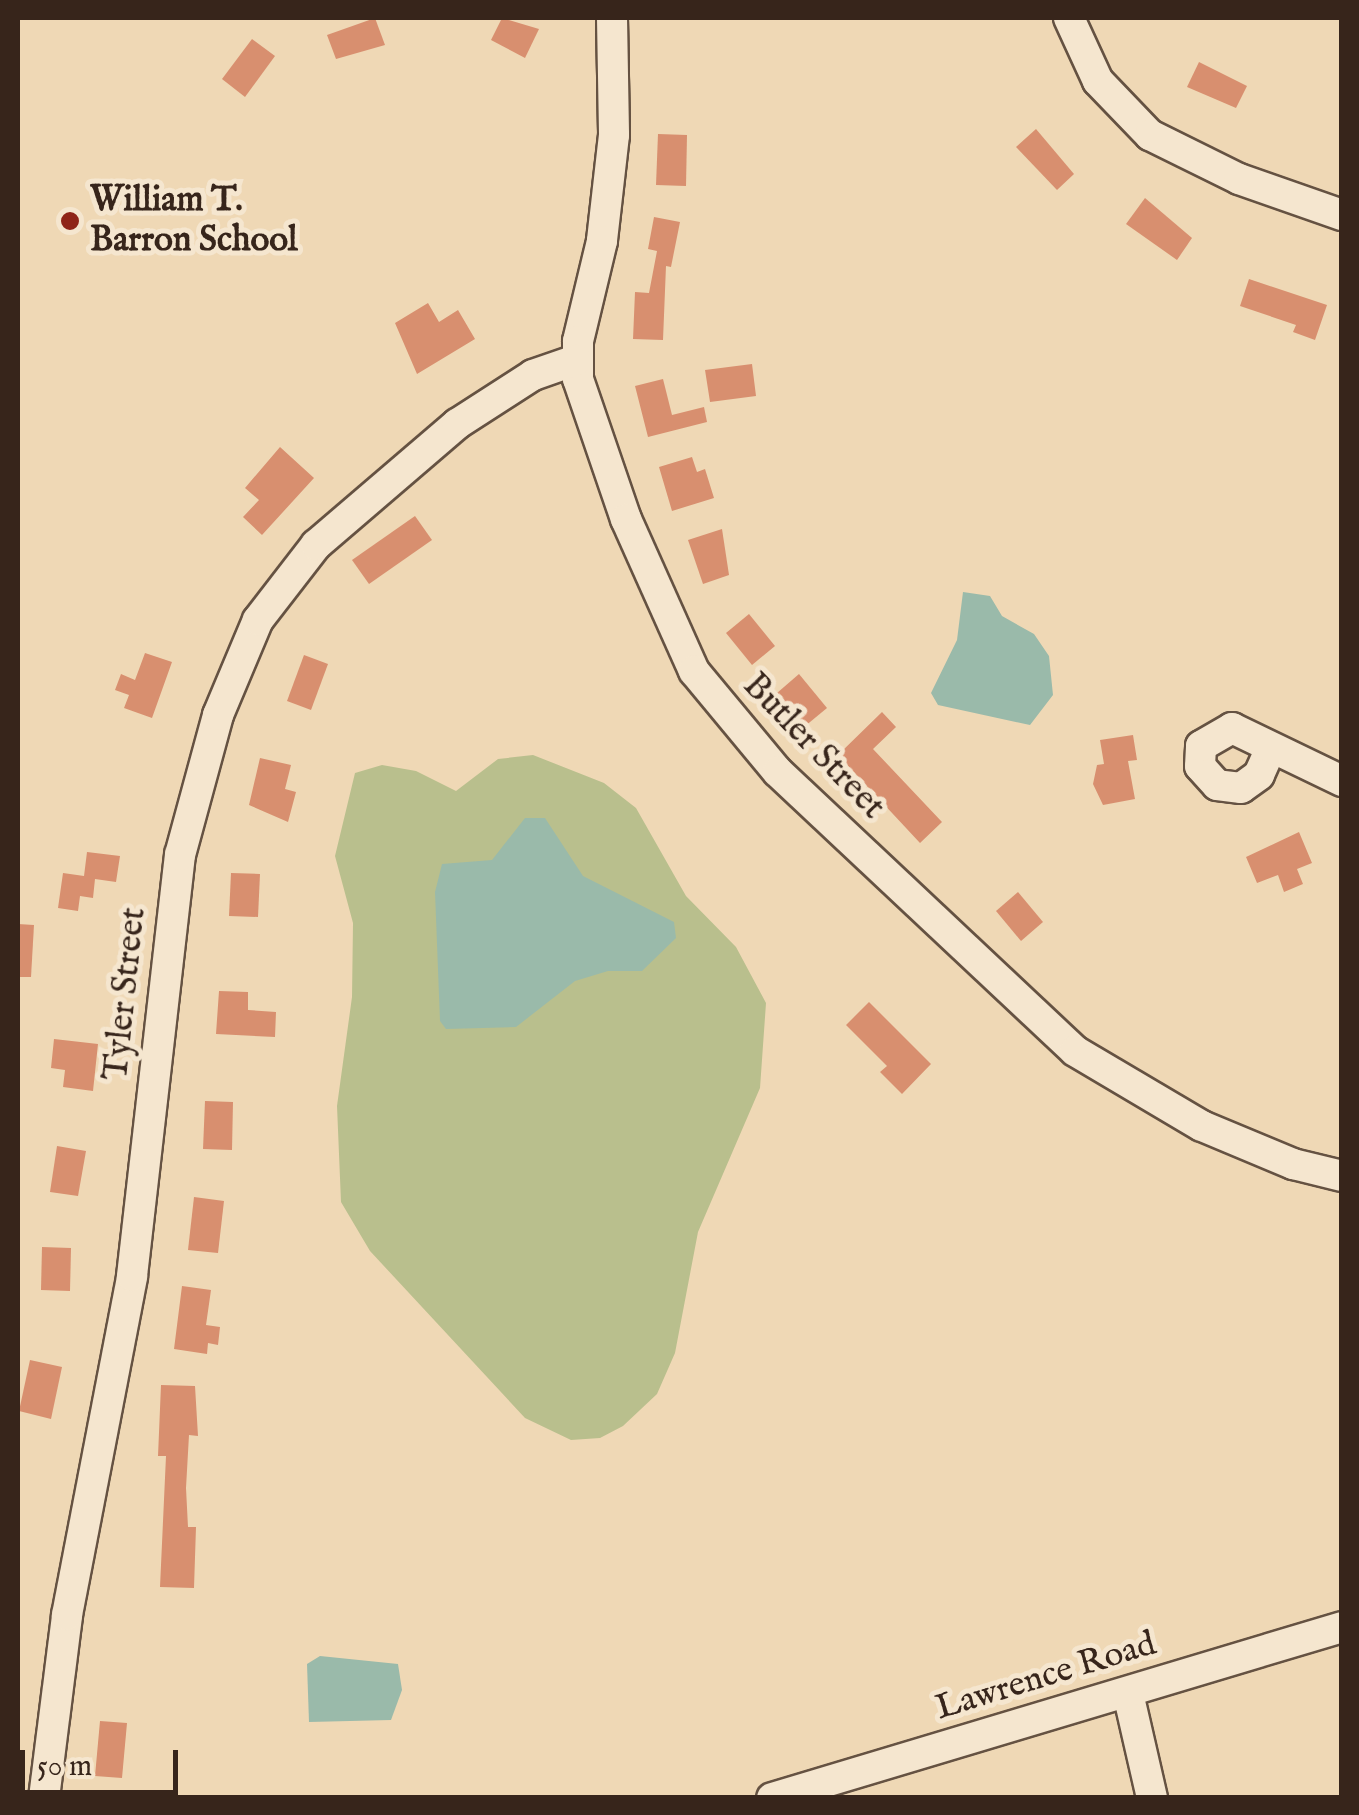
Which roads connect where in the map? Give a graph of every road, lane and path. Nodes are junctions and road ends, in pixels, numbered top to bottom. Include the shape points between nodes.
1 (612, 18) edge
2 (1069, 18) edge
3 (1342, 215) edge
4 (576, 360) junction
5 (1270, 750) dead end
6 (1342, 781) edge
7 (1342, 1176) edge
8 (1342, 1627) edge
9 (1128, 1693) junction
10 (44, 1798) edge
11 (772, 1798) edge
12 (1152, 1798) edge

1 - 4 street, Butler Street via 617,92 608,190
2 - 3 street via 1098,81 1150,135 1238,179
4 - 7 street, Butler Street via 598,446 674,633 742,735 1075,1051 1202,1126 1293,1164
4 - 10 street, Tyler Street via 533,375 457,424 316,545 258,620 207,746 180,855 132,1276 67,1616
5 - 6 street
8 - 9 street, Lawrence Road
9 - 11 street, Lawrence Road
9 - 12 street

